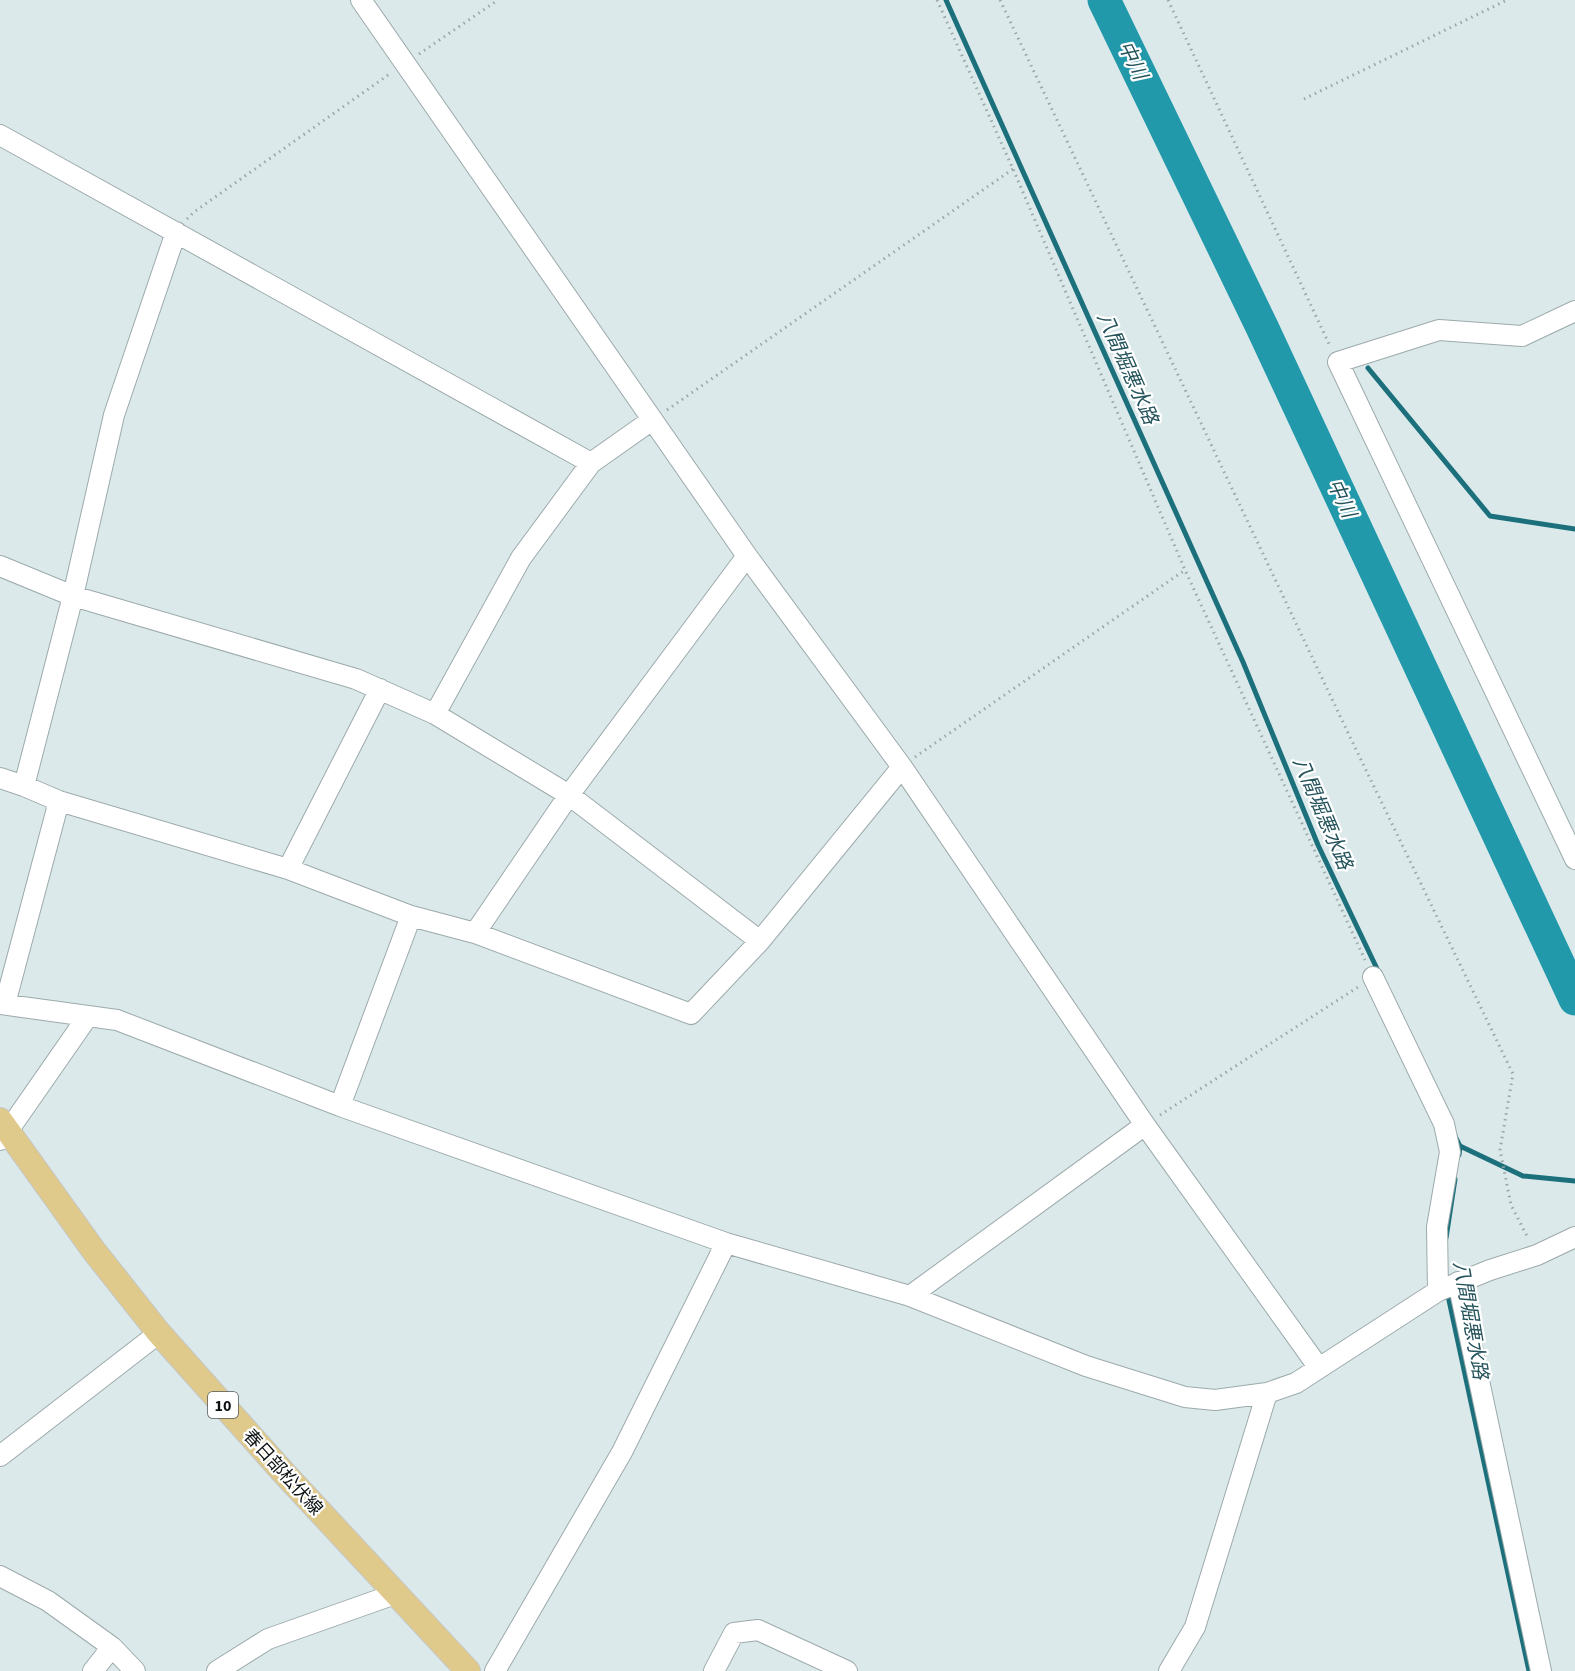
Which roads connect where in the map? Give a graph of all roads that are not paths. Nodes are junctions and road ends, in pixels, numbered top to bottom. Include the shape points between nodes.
1 (362, 0) edge
2 (0, 135) edge
3 (176, 232) junction
4 (1575, 311) edge
5 (652, 420) junction
6 (591, 463) junction
7 (747, 556) junction
8 (0, 566) edge
9 (73, 596) junction
10 (380, 689) junction
11 (435, 714) junction
12 (902, 767) junction
13 (0, 778) edge
14 (24, 786) junction
15 (568, 795) junction
16 (59, 801) junction
17 (1575, 859) edge
18 (288, 869) junction
19 (411, 916) junction
20 (475, 933) junction
21 (760, 941) junction
22 (1373, 977) road end
23 (2, 1004) edge
24 (88, 1016) junction
25 (340, 1106) junction
26 (1145, 1125) junction
27 (3, 1130) edge
28 (1575, 1238) edge
29 (726, 1243) junction
30 (1458, 1282) junction
31 (1438, 1291) junction
32 (910, 1296) junction
33 (159, 1334) junction
34 (1319, 1368) junction
35 (1268, 1393) junction
36 (0, 1456) edge
37 (0, 1576) edge
38 (395, 1594) junction
39 (112, 1647) junction
40 (228, 1669) edge
41 (93, 1671) edge
42 (135, 1671) edge
43 (468, 1671) edge
44 (495, 1671) edge
45 (714, 1671) edge
46 (847, 1671) edge
47 (1169, 1671) edge
48 (1540, 1671) edge

1 - 5 street
2 - 3 street
3 - 6 street
3 - 9 street via 121,392
4 - 17 street via 1522,336 1439,330 1338,362
5 - 6 street
5 - 7 street
6 - 11 street via 521,558
7 - 12 street
7 - 15 street
8 - 9 street
9 - 10 street
9 - 14 street
10 - 11 street
10 - 18 street
11 - 15 street
12 - 21 street
12 - 26 street
13 - 14 street
14 - 16 street
15 - 20 street
15 - 21 street
16 - 18 street
16 - 23 street
18 - 19 street
19 - 20 street
19 - 25 street
20 - 21 street via 691,1014
22 - 31 street via 1444,1124 1449,1152 1437,1227
23 - 24 street
24 - 25 street via 117,1020
24 - 27 street
25 - 29 street
26 - 32 street
26 - 34 street
27 - 33 main road, 春日部松伏線 / 10
28 - 30 street
29 - 32 street
29 - 44 street via 622,1452
30 - 31 street
30 - 48 street
31 - 34 street
32 - 35 street via 1086,1366 1185,1397 1215,1400
33 - 36 street
33 - 38 main road, 春日部松伏線 / 10
34 - 35 street via 1296,1383
35 - 47 street via 1195,1627
37 - 39 street via 48,1601
38 - 40 street via 268,1639
38 - 43 main road, 春日部松伏線 / 10
39 - 41 street
39 - 42 street
45 - 46 street via 734,1633 758,1630

